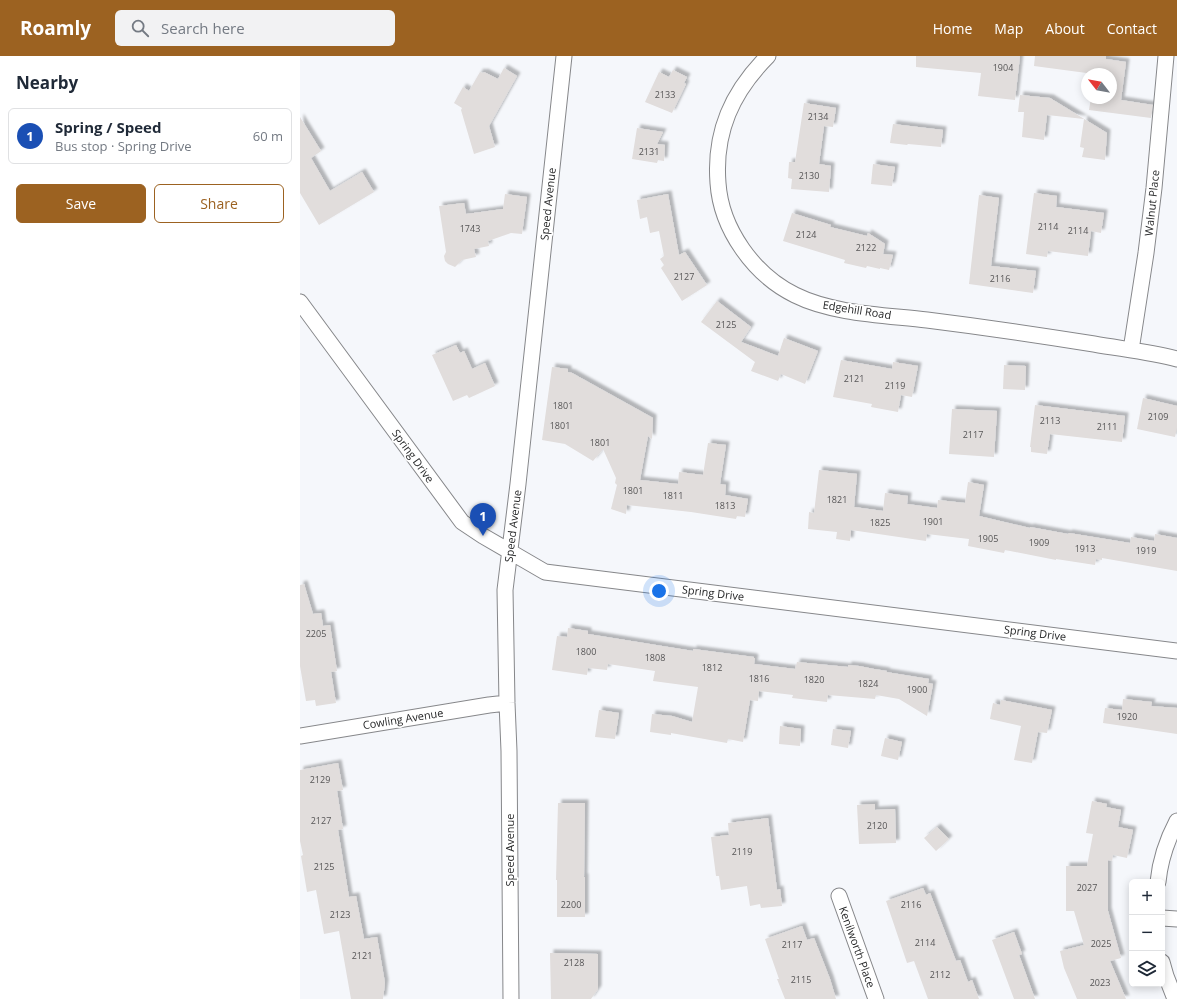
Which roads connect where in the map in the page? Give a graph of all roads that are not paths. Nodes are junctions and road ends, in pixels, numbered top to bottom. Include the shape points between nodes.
1 (564, 56) edge
2 (768, 56) edge
3 (1166, 56) edge
4 (300, 302) edge
5 (1132, 350) junction
6 (1177, 359) edge
7 (510, 552) junction
8 (1177, 651) edge
9 (507, 703) junction
10 (300, 736) edge
11 (1177, 821) edge
12 (1158, 879) edge
13 (839, 896) dead end
14 (1165, 918) edge
15 (1177, 919) edge
16 (1165, 972) edge
17 (511, 999) edge
18 (876, 999) edge
19 (1175, 999) edge

1 - 7 street, Speed Avenue
2 - 5 street, Edgehill Road via 732,104 724,124 717,166 719,194 727,222 748,256 777,284 812,303 844,310 1025,333
3 - 5 street, Walnut Place via 1154,188
4 - 7 street, Spring Drive via 462,522
5 - 6 street, Edgehill Road
7 - 8 street, Spring Drive via 545,572
7 - 9 street, Speed Avenue via 505,590
9 - 10 street, Cowling Avenue
9 - 17 street, Speed Avenue
11 - 12 street via 1164,851
13 - 18 street, Kenilworth Place
14 - 15 street
16 - 19 street

